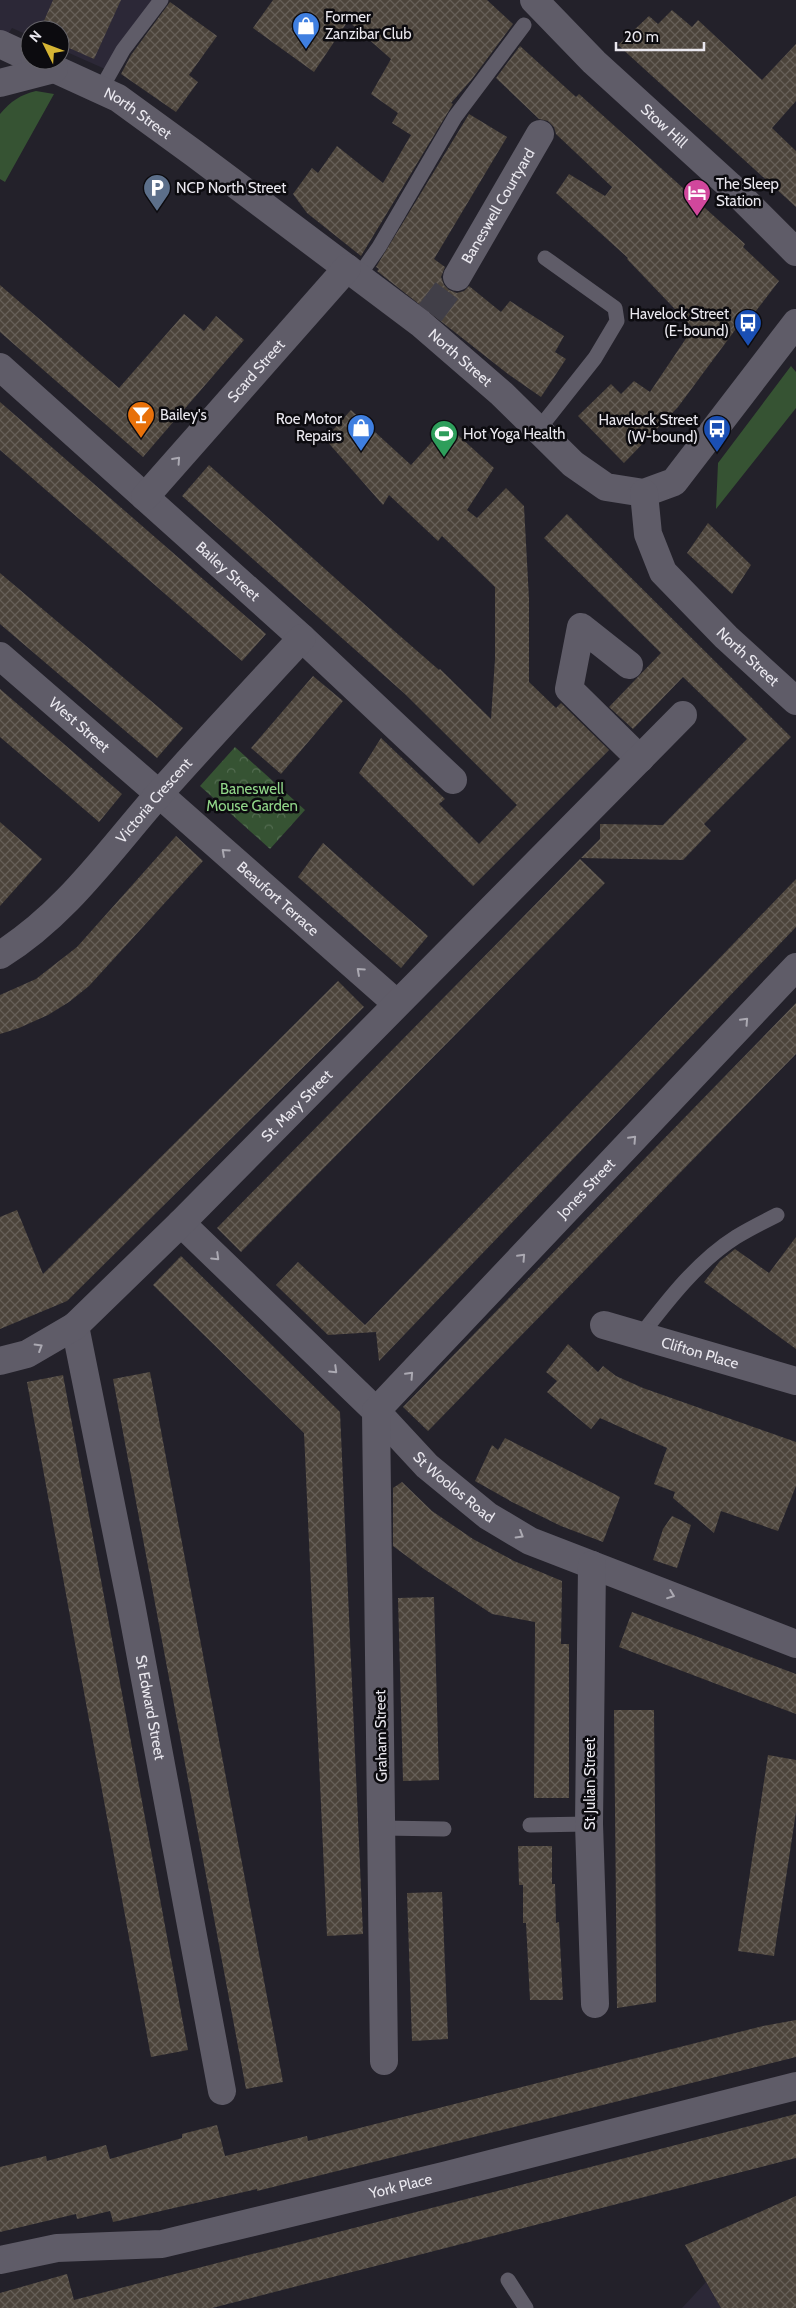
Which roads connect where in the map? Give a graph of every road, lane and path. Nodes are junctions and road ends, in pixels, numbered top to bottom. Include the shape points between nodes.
1 (161, 0) edge
2 (535, 7) edge
3 (0, 44) edge
4 (20, 53) edge
5 (25, 70) edge
6 (58, 70) edge
7 (0, 83) edge
8 (102, 89) junction
9 (540, 134) dead end
10 (796, 252) edge
11 (544, 258) dead end
12 (353, 272) junction
13 (457, 277) tunnel mouth
14 (796, 323) edge
15 (0, 367) edge
16 (538, 430) junction
17 (644, 493) junction
18 (144, 496) junction
19 (302, 638) junction
20 (0, 656) edge
21 (629, 665) dead end
22 (796, 701) edge
23 (682, 715) dead end
24 (640, 759) junction
25 (453, 780) dead end
26 (160, 794) junction
27 (0, 955) edge
28 (796, 968) edge
29 (396, 1003) junction
30 (777, 1215) dead end
31 (181, 1223) junction
32 (604, 1325) dead end
33 (75, 1326) junction
34 (641, 1335) junction
35 (0, 1361) edge
36 (796, 1381) edge
37 (376, 1411) junction
38 (592, 1564) junction
39 (796, 1644) edge
40 (590, 1824) junction
41 (530, 1825) dead end
42 (382, 1828) junction
43 (444, 1829) dead end
44 (594, 2004) dead end
45 (384, 2061) dead end
46 (796, 2086) edge
47 (222, 2090) dead end
48 (0, 2260) edge
49 (508, 2280) dead end
50 (526, 2308) edge

1 - 8 lane via 122,50
2 - 10 street, Stow Hill via 729,185
2 - 12 lane via 455,117 379,247
3 - 4 street, North Street
5 - 7 street
6 - 8 street, North Street
8 - 12 street, North Street via 188,148
9 - 13 street, Baneswell Courtyard
11 - 16 lane via 615,308 617,321 595,358
12 - 16 street, North Street via 425,318
18 -> 12 street, Scard Street via 260,368
14 - 17 street via 674,482
15 - 18 street, Bailey Street
16 - 17 street, North Street via 573,464 606,487
17 - 22 street, North Street via 648,534 664,572 726,637
18 - 19 street, Bailey Street
19 - 25 street, Bailey Street
19 - 26 street, Victoria Crescent
20 - 26 street, West Street
21 - 24 street via 581,627 568,689
23 - 24 street, St. Mary Street
24 - 29 street, St. Mary Street
26 - 27 street, Victoria Crescent via 61,908 34,932
29 -> 26 street, Beaufort Terrace
37 -> 28 street, Jones Street
29 - 31 street, St. Mary Street
30 - 34 lane via 736,1237 703,1264 672,1294
31 - 33 street, St. Mary Street
31 -> 37 street, St Woolos Road
32 - 34 street, Clifton Place
35 -> 33 street, St. Mary Street via 27,1354
33 - 47 street, St Edward Street via 135,1623
34 - 36 street, Clifton Place
37 -> 38 street, St Woolos Road via 427,1466 488,1516 530,1541
37 - 42 street, Graham Street
38 -> 39 street, St Woolos Road
38 - 40 street, St Julian Street
40 - 41 lane
40 - 44 street, St Julian Street
42 - 43 lane
42 - 45 street, Graham Street
46 - 48 street, York Place via 162,2244 57,2248
49 - 50 lane

